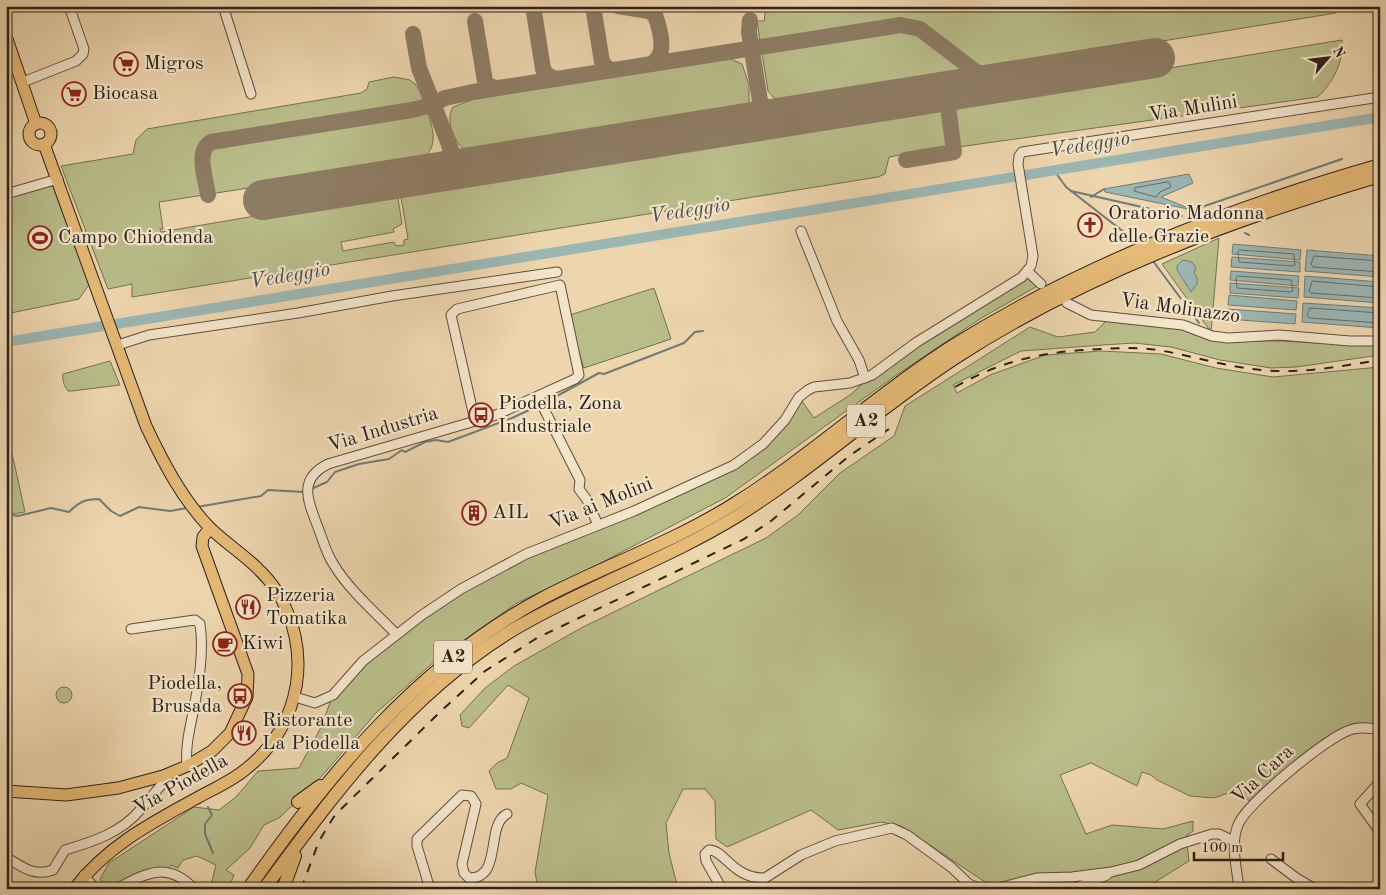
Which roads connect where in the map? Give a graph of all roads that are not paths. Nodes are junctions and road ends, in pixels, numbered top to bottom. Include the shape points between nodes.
1 (69, 6) edge
2 (223, 6) edge
3 (6, 36) edge
4 (23, 82) junction
5 (251, 94) dead end
6 (1380, 97) edge
7 (1380, 165) edge
8 (1380, 176) edge
9 (58, 179) junction
10 (6, 194) edge
11 (801, 231) dead end
12 (1028, 271) junction
13 (556, 272) dead end
14 (1041, 284) dead end
15 (1067, 303) dead end
16 (1380, 341) edge
17 (117, 342) junction
18 (868, 376) junction
19 (538, 397) junction
20 (475, 421) junction
21 (598, 525) junction
22 (210, 528) junction
23 (131, 629) dead end
24 (396, 634) junction
25 (295, 698) junction
26 (1380, 730) edge
27 (187, 766) junction
28 (336, 772) junction
29 (163, 776) junction
30 (1380, 782) edge
31 (6, 791) edge
32 (298, 802) dead end
33 (507, 814) dead end
34 (317, 818) junction
35 (1380, 832) edge
36 (1234, 841) junction
37 (6, 857) edge
38 (1271, 859) dead end
39 (1111, 872) junction
40 (84, 876) junction
41 (74, 889) edge
42 (95, 889) edge
43 (116, 889) edge
44 (194, 889) edge
45 (248, 889) edge
46 (264, 889) edge
47 (283, 889) edge
48 (430, 889) edge
49 (722, 889) edge
50 (981, 889) edge
51 (995, 889) edge
52 (1072, 889) edge
53 (1238, 889) edge
54 (1315, 889) edge

1 - 4 street via 83,54 76,61
2 - 5 street
3 - 4 main road
4 - 9 main road, Via Piodella via 36,124 29,136 36,144 44,144
6 - 12 street, Via Mulini via 1021,153 1018,157 1022,193 1033,256
7 - 28 highway, A2 via 1300,189 1116,259 988,325 920,368 733,505 675,537 574,583 509,618 464,648 418,685
8 - 34 highway, A2 via 1284,206 1167,249 1078,289 993,334 908,390 736,517 564,602 474,656 388,731
9 - 10 street
9 - 17 main road, Via Piodella
11 - 18 street via 837,321
12 - 14 street
12 - 18 street
13 - 17 street
15 - 16 street, Via Molinazzo via 1091,315 1183,325 1212,336 1228,338 1278,335
17 - 22 main road, Via Piodella via 158,451
18 - 21 street, Via ai Molini via 808,390 799,397 785,420 748,456
19 - 20 street, Via Industria
19 - 20 street, Via Industria via 579,375 560,285 457,309 452,315
19 - 21 street via 580,480 579,488
20 - 24 street, Via Industria via 328,464 311,477 307,491 334,566
21 - 24 street, Via ai Molini via 526,554 485,576
22 - 25 main road, Via Piodella via 263,574 286,608 298,646
22 - 27 main road via 203,537 202,546 248,674 247,697 233,728 212,751
23 - 27 street via 195,620 200,624 201,650 186,750
24 - 25 street, Via ai Molini via 362,660 333,695 315,703
25 - 40 main road, Via Piodella via 280,733 264,754 245,770 128,837
26 - 36 street, Via Cara via 1361,728 1342,733 1296,764 1245,812 1238,823
27 - 29 main road
28 - 32 highway, A2
28 - 45 highway, A2
29 - 31 main road via 85,794
29 - 37 street via 163,783 140,811 110,834 65,850 53,870 43,874 24,870
30 - 35 street via 1360,804
33 - 48 street via 500,820 488,868 483,875 469,878 462,864 476,804 472,796 462,795 421,835 417,846
34 - 46 highway, A2
34 - 47 highway, A2 via 290,864
36 - 39 street via 1212,834 1180,844 1139,865
36 - 53 street, Via Cara
38 - 54 street
39 - 51 street via 1037,878
39 - 52 street
40 - 41 main road, Via Piodella
40 - 42 street
43 - 44 street via 157,871 177,876
49 - 50 street via 706,861 708,850 718,852 743,874 765,878 801,855 835,840 892,828 907,835 969,884

